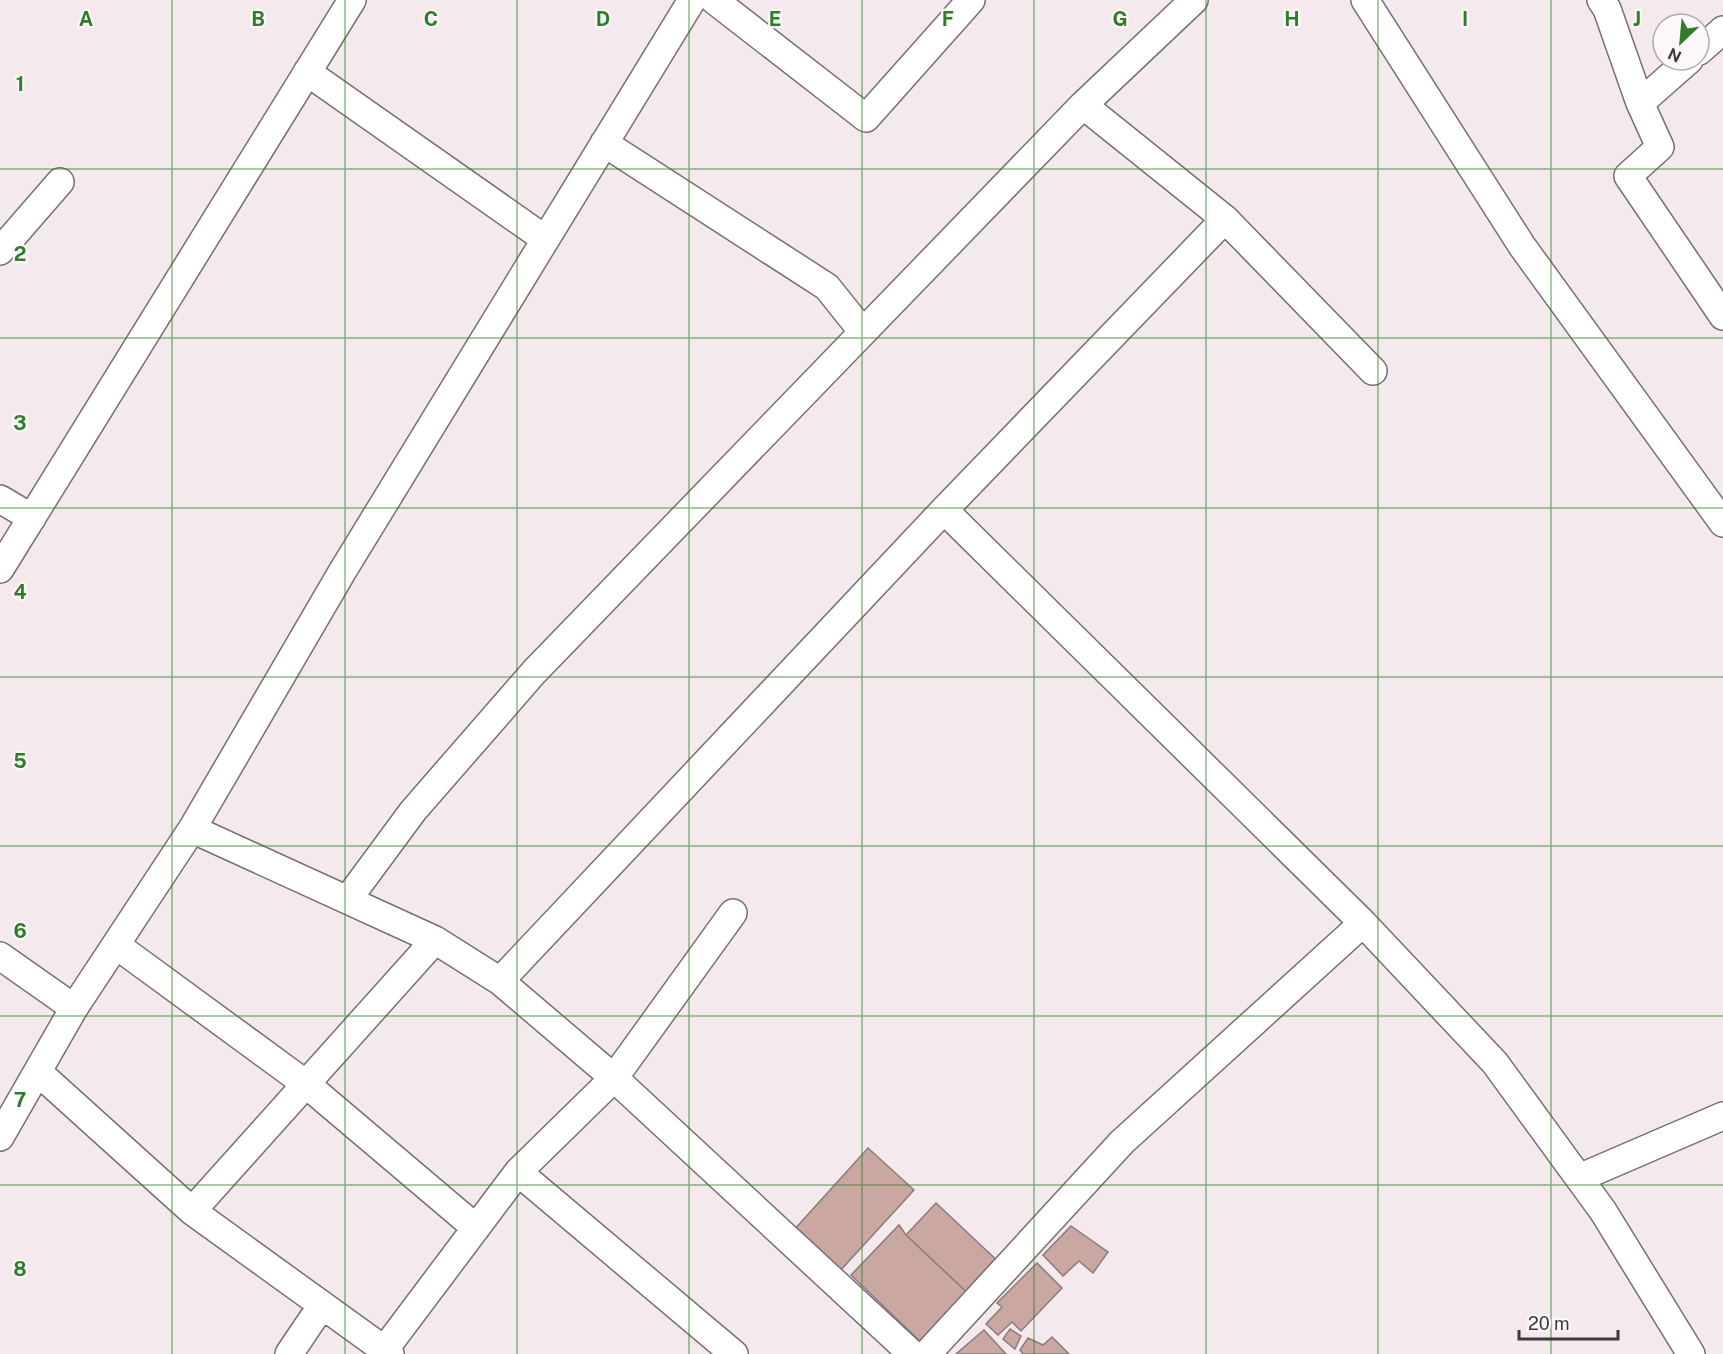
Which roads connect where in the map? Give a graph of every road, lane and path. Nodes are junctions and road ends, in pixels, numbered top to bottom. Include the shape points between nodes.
1 (352, 0) edge
2 (692, 0) edge
3 (714, 0) edge
4 (971, 0) edge
5 (1194, 0) edge
6 (1365, 0) edge
7 (1601, 0) edge
8 (1723, 30) edge
9 (1711, 40) edge
10 (307, 72) junction
11 (1675, 72) edge
12 (1640, 103) junction
13 (1083, 105) junction
14 (604, 143) junction
15 (60, 182) dead end
16 (1225, 219) junction
17 (545, 239) junction
18 (0, 251) edge
19 (1723, 315) edge
20 (863, 332) junction
21 (1373, 371) dead end
22 (0, 499) edge
23 (944, 510) junction
24 (32, 518) junction
25 (1723, 523) edge
26 (0, 569) edge
27 (192, 829) junction
28 (348, 899) junction
29 (733, 914) dead end
30 (1363, 923) junction
31 (435, 940) junction
32 (116, 945) junction
33 (0, 956) edge
34 (500, 981) junction
35 (74, 1008) junction
36 (38, 1072) junction
37 (614, 1078) junction
38 (306, 1084) junction
39 (1723, 1116) edge
40 (0, 1137) edge
41 (518, 1172) junction
42 (1579, 1178) junction
43 (192, 1211) junction
44 (476, 1228) junction
45 (322, 1305) junction
46 (388, 1352) edge
47 (289, 1354) edge
48 (734, 1354) edge
49 (912, 1354) edge
50 (927, 1354) edge
51 (1692, 1354) edge

1 - 10 street
2 - 14 street
3 - 4 street via 866,118
5 - 13 street
6 - 25 street via 1522,246
7 - 12 street
8 - 9 street
10 - 17 street
10 - 24 street
11 - 12 street
12 - 19 street via 1660,147 1628,176
13 - 16 street
13 - 20 street
14 - 17 street
14 - 20 street via 827,287
15 - 18 street
16 - 21 street
16 - 23 street
17 - 27 street via 342,572
20 - 28 street via 534,672 413,811
22 - 24 street
23 - 30 street
23 - 34 street
24 - 26 street
27 - 28 street
27 - 32 street
28 - 31 street
29 - 37 street
30 - 42 street via 1495,1063
30 - 50 street via 1122,1142
31 - 34 street
31 - 38 street
32 - 35 street
32 - 38 street
33 - 35 street
34 - 37 street
35 - 36 street
36 - 40 street
36 - 43 street
37 - 41 street
37 - 49 street
38 - 43 street
38 - 44 street
39 - 42 street
41 - 44 street
41 - 48 street
42 - 51 street via 1604,1211
43 - 45 street
44 - 46 street
45 - 46 street
45 - 47 street

